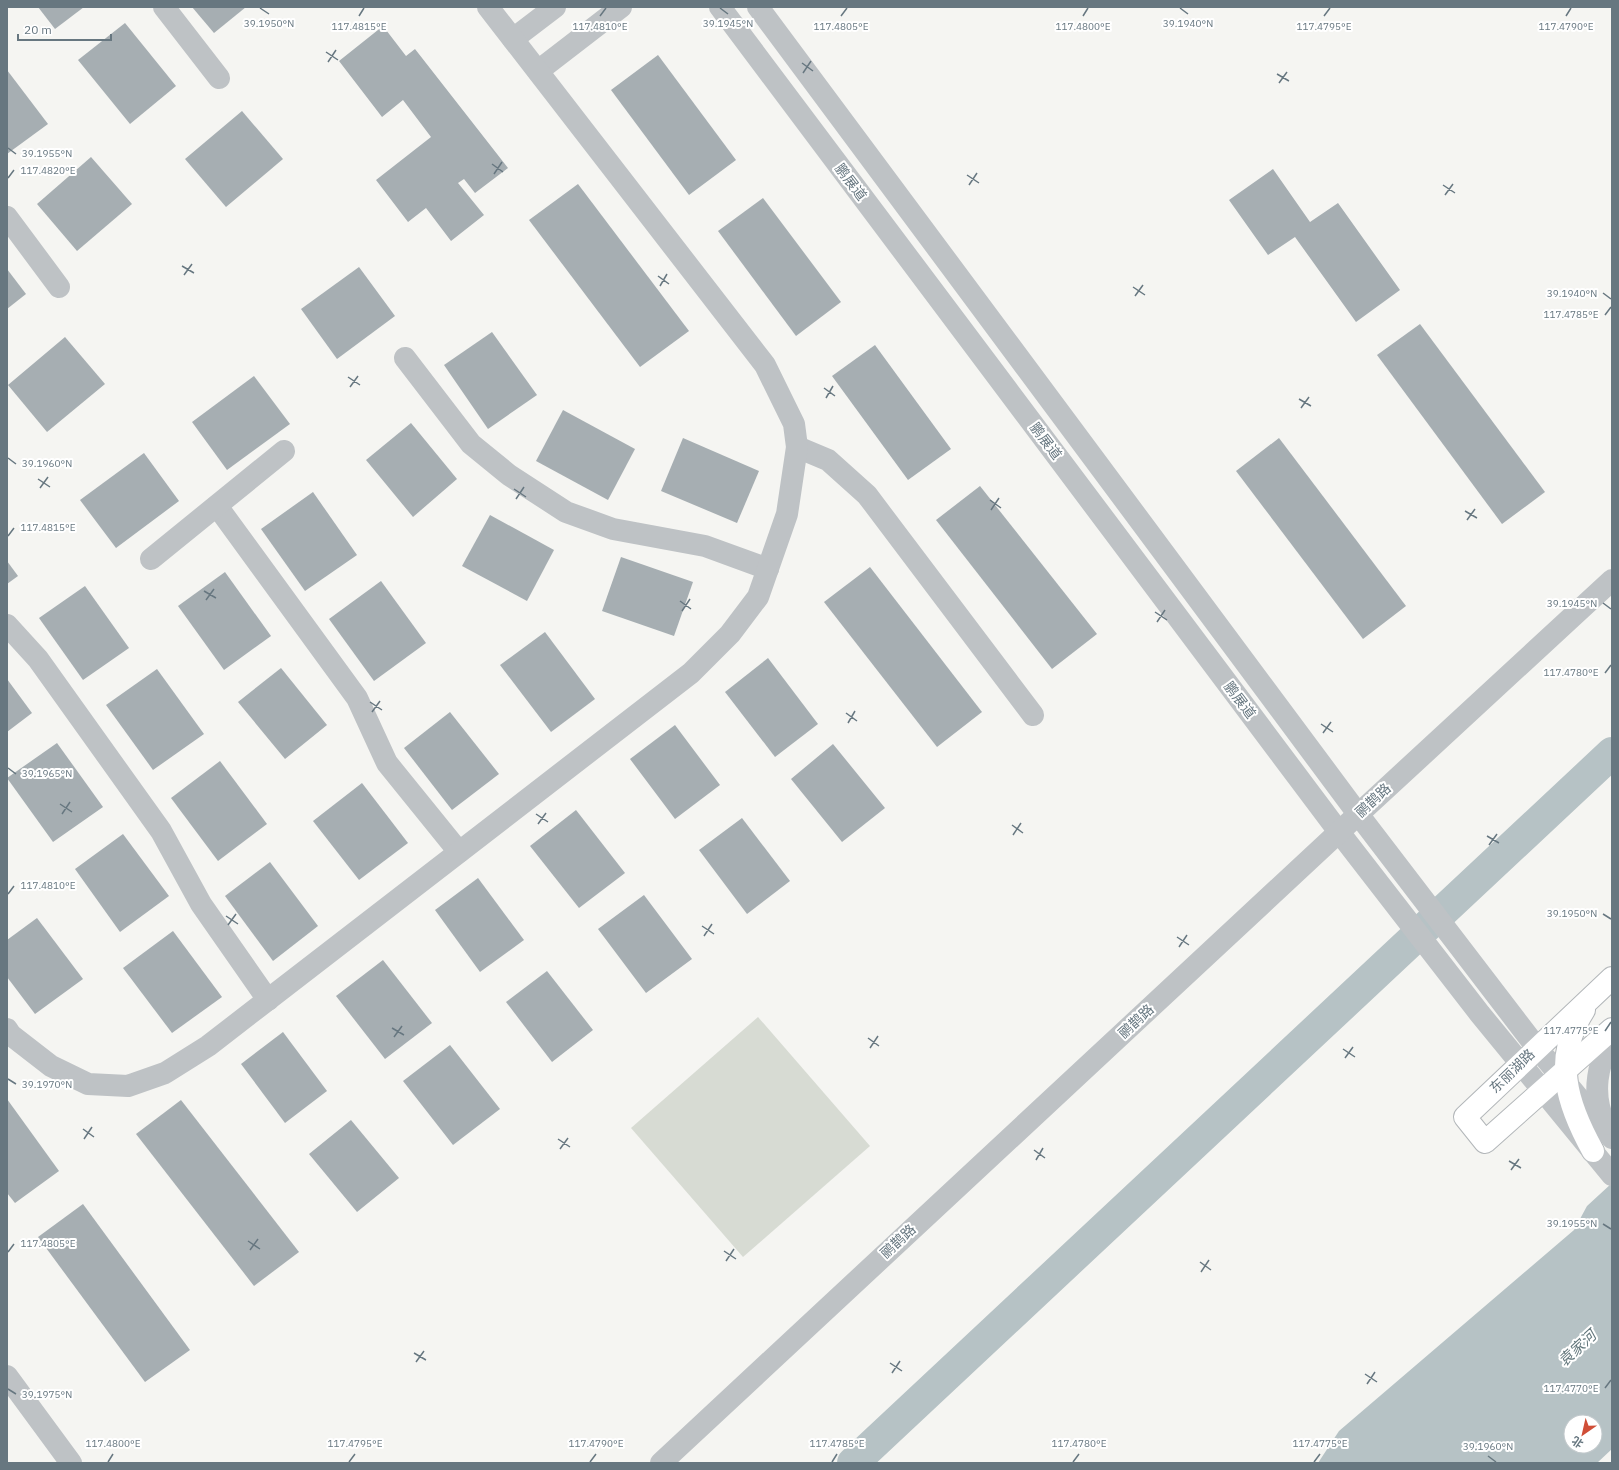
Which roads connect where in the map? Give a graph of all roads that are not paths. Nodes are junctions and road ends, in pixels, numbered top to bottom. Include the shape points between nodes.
1 (164, 7) edge
2 (488, 7) edge
3 (555, 7) edge
4 (621, 7) edge
5 (720, 7) edge
6 (758, 7) edge
7 (513, 39) junction
8 (538, 71) junction
9 (219, 78) dead end
10 (7, 217) edge
11 (59, 287) dead end
12 (405, 358) dead end
13 (797, 447) junction
14 (284, 451) dead end
15 (217, 506) junction
16 (151, 559) dead end
17 (768, 569) junction
18 (1612, 580) edge
19 (7, 625) edge
20 (1033, 715) dead end
21 (1358, 814) junction
22 (1339, 832) junction
23 (459, 852) junction
24 (1612, 978) edge
25 (1594, 994) junction
26 (268, 1000) junction
27 (7, 1029) edge
28 (1612, 1029) edge
29 (1612, 1036) edge
30 (1537, 1048) junction
31 (1520, 1063) junction
32 (1564, 1077) junction
33 (1543, 1091) junction
34 (1611, 1137) edge
35 (1593, 1151) junction
36 (1612, 1175) edge
37 (7, 1376) edge
38 (71, 1463) edge
39 (661, 1463) edge

1 - 9 street
2 - 7 street
3 - 7 street
4 - 8 street
5 - 22 street, 鹏展道
6 - 21 street, 鹏展道
7 - 8 street
8 - 13 street via 765,365 794,424
10 - 11 street
12 - 17 street via 471,444 509,475 566,512 613,529 705,546
13 - 17 street via 787,514
13 - 20 street via 828,460 867,495
14 - 15 street
15 - 16 street
15 - 23 street via 357,698 387,763
17 - 23 street via 758,597 730,634 691,673
18 - 21 street, 鹂鹊路
19 - 26 street via 38,659 161,831 201,904
21 - 22 street, 鹂鹊路
21 - 30 street, 鹏展道
22 - 31 street, 鹏展道
22 - 39 street, 鹂鹊路
23 - 26 street
24 - 25 main road, 东丽湖路
25 - 30 main road, 东丽湖路
25 - 32 main road via 1573,1030
26 - 27 street via 208,1046 165,1073 128,1086 88,1084 51,1066
28 - 32 main road
29 - 34 street via 1603,1055 1596,1082 1596,1099 1600,1115
30 - 31 main road, 东丽湖路
30 - 32 street, 鹏展道
31 - 33 street, 鹏展道
31 - 33 main road, 东丽湖路 via 1465,1116 1485,1142
32 - 33 main road
32 - 34 street, 鹏展道
32 - 35 main road via 1580,1127
33 - 35 street, 鹏展道
35 - 36 street, 鹏展道
37 - 38 street

